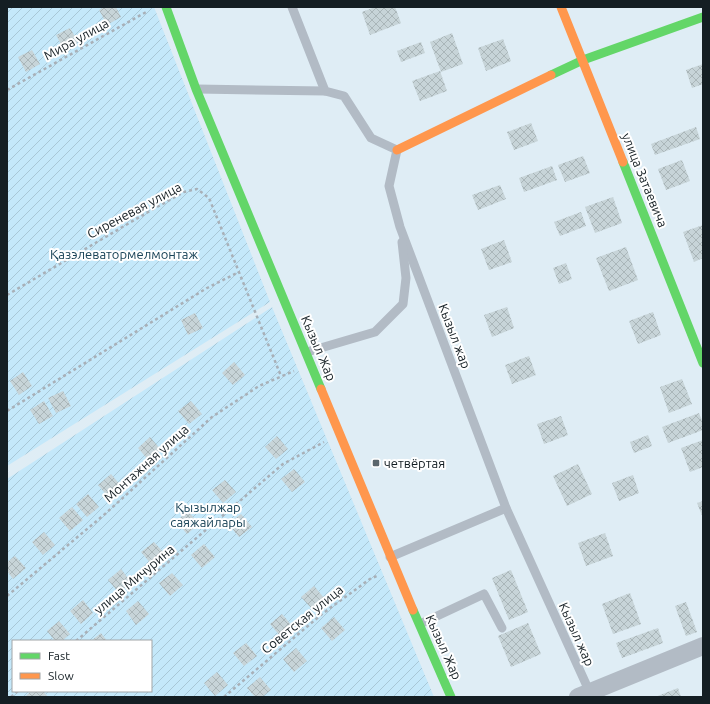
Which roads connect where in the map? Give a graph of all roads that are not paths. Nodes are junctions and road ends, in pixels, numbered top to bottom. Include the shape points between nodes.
1 (166, 7) edge
2 (292, 7) edge
3 (561, 7) edge
4 (703, 17) edge
5 (583, 60) junction
6 (196, 89) junction
7 (325, 90) junction
8 (397, 150) junction
9 (400, 227) junction
10 (306, 352) junction
11 (703, 363) edge
12 (506, 508) junction
13 (390, 557) junction
14 (420, 624) junction
15 (502, 628) dead end
16 (703, 646) edge
17 (587, 695) edge
18 (451, 697) edge

1 - 6 main road, Кызыл Жар
2 - 7 lane
3 - 5 main road, улица Затаевича
4 - 5 main road
5 - 8 main road
5 - 11 main road, улица Затаевича
6 - 7 lane
6 - 10 main road, Кызыл Жар
7 - 8 lane via 344,96 371,138
8 - 9 lane, Кызыл жар via 390,186
9 - 10 lane via 406,278 403,304 374,332
9 - 12 lane, Кызыл жар
10 - 13 main road, Кызыл Жар
12 - 13 lane
12 - 17 lane, Кызыл жар
13 - 14 main road, Кызыл Жар
14 - 15 lane via 484,594
14 - 18 main road, Кызыл Жар
16 - 17 street

